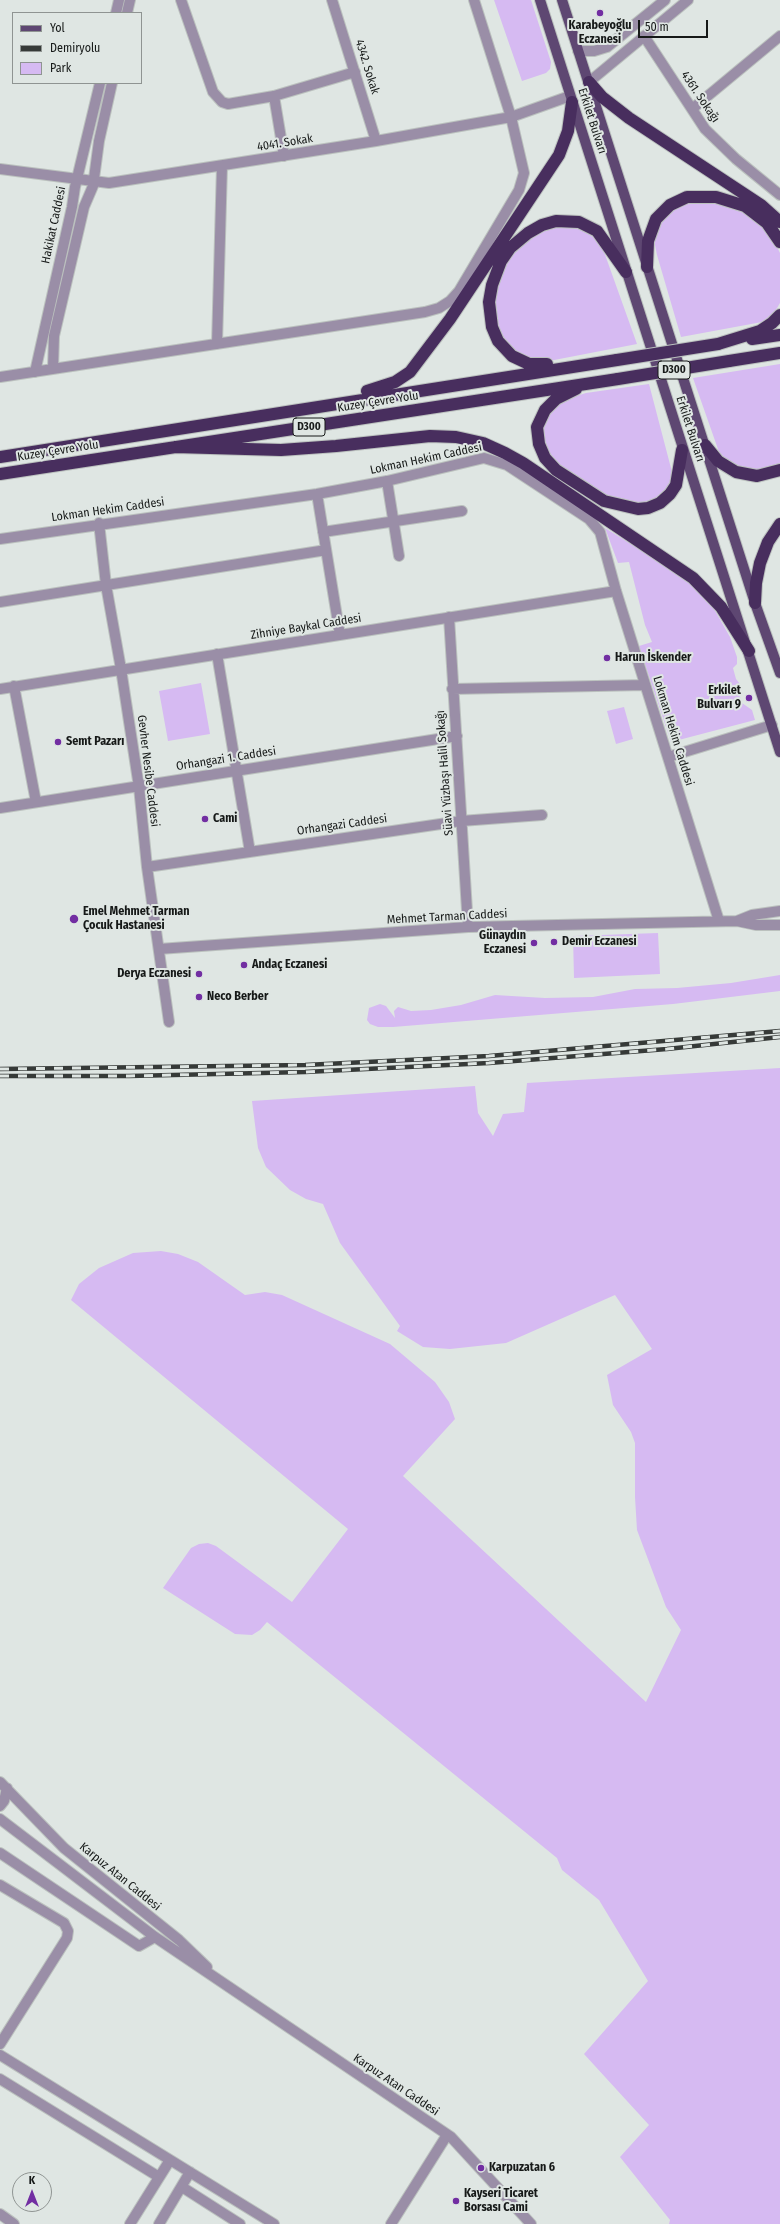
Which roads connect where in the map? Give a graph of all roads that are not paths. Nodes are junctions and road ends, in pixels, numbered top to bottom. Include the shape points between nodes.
1 (119, 0) edge
2 (130, 0) edge
3 (181, 0) edge
4 (332, 0) edge
5 (474, 0) edge
6 (540, 0) edge
7 (562, 0) edge
8 (665, 0) edge
9 (688, 0) edge
10 (116, 12) edge
11 (127, 12) edge
12 (644, 36) junction
13 (780, 36) edge
14 (578, 50) junction
15 (355, 72) junction
16 (589, 82) junction
17 (100, 84) edge
18 (112, 84) edge
19 (274, 96) junction
20 (571, 99) junction
21 (692, 109) junction
22 (511, 117) junction
23 (376, 141) junction
24 (284, 156) junction
25 (222, 166) junction
26 (0, 169) edge
27 (77, 178) junction
28 (94, 180) junction
29 (780, 195) edge
30 (780, 222) edge
31 (780, 242) edge
32 (647, 267) junction
33 (626, 272) junction
34 (780, 315) edge
35 (780, 335) edge
36 (217, 344) junction
37 (718, 344) junction
38 (780, 355) edge
39 (588, 364) junction
40 (54, 369) junction
41 (35, 372) junction
42 (0, 377) edge
43 (587, 384) junction
44 (242, 418) junction
45 (705, 445) junction
46 (175, 447) junction
47 (682, 450) junction
48 (0, 458) edge
49 (780, 470) edge
50 (0, 474) edge
51 (387, 481) junction
52 (318, 494) junction
53 (462, 511) dead end
54 (393, 522) junction
55 (99, 523) junction
56 (780, 524) edge
57 (323, 532) junction
58 (0, 539) edge
59 (326, 550) junction
60 (398, 556) dead end
61 (106, 585) junction
62 (616, 591) junction
63 (0, 602) edge
64 (755, 603) junction
65 (449, 617) junction
66 (340, 635) junction
67 (749, 651) junction
68 (217, 654) junction
69 (121, 669) junction
70 (780, 673) edge
71 (646, 685) junction
72 (14, 686) junction
73 (0, 689) edge
74 (452, 689) junction
75 (772, 725) junction
76 (457, 736) junction
77 (780, 752) edge
78 (668, 757) junction
79 (236, 770) junction
80 (139, 787) junction
81 (36, 802) junction
82 (0, 808) edge
83 (542, 815) dead end
84 (461, 821) junction
85 (250, 852) junction
86 (147, 867) junction
87 (780, 911) edge
88 (719, 921) junction
89 (737, 921) junction
90 (780, 925) edge
91 (468, 928) junction
92 (159, 949) junction
93 (169, 1022) dead end
94 (4, 1785) edge
95 (0, 1806) edge
96 (0, 1819) edge
97 (0, 1853) edge
98 (0, 1885) edge
99 (155, 1937) junction
100 (229, 1987) junction
101 (4, 2030) edge
102 (0, 2044) edge
103 (0, 2055) edge
104 (0, 2079) edge
105 (447, 2135) junction
106 (170, 2160) junction
107 (190, 2172) junction
108 (159, 2177) junction
109 (182, 2187) junction
110 (0, 2214) edge
111 (14, 2224) edge
112 (130, 2224) edge
113 (159, 2224) edge
114 (240, 2224) edge
115 (274, 2224) edge
116 (391, 2224) edge
117 (531, 2224) edge

1 - 10 street
2 - 11 street
3 - 19 street via 216,98 228,104
4 - 15 street, 4342. Sokak
5 - 22 street
6 - 20 main road, Erkilet Bulvarı
7 - 14 main road, Erkilet Bulvarı
8 - 14 street via 607,47 594,51
9 - 12 street
12 - 16 street
12 - 21 street, 4361. Sokağı
13 - 21 street
14 - 16 main road, Erkilet Bulvarı
15 - 19 street
15 - 23 street, 4342. Sokak
16 - 30 highway via 602,97 629,118 761,205
16 - 32 main road, Erkilet Bulvarı
17 - 27 street, Hakikat Caddesi
18 - 28 street, Hakikat Caddesi via 99,141
19 - 24 street
20 - 22 street, 4041. Sokak
20 - 33 main road, Erkilet Bulvarı
20 - 44 highway via 568,131 553,166 450,319 410,372 395,382 376,389 279,406
21 - 29 street, 4361. Sokağı via 705,129 720,144
22 - 23 street, 4041. Sokak
22 - 36 street via 524,167 522,184 459,291 450,301 432,310
23 - 24 street, 4041. Sokak
24 - 25 street, 4041. Sokak
25 - 28 street, 4041. Sokak via 110,183
25 - 36 street
26 - 27 street, 4041. Sokak
27 - 28 street, 4041. Sokak
27 - 41 street, Hakikat Caddesi
28 - 40 street, Hakikat Caddesi via 84,207 54,336
31 - 32 highway via 767,223 744,206 716,197 687,197 670,205 656,219 648,241
32 - 45 main road, Erkilet Bulvarı
33 - 39 highway via 597,231 579,222 564,221 542,225 528,233 510,248 498,268 490,293 490,319 495,334 506,351 529,364
33 - 47 main road, Erkilet Bulvarı
34 - 37 highway via 760,331
35 - 37 highway, D300
36 - 40 street
37 - 39 highway, Kuzey Çevre Yolu / D300, bridge
38 - 43 highway, Kuzey Çevre Yolu / D300, bridge
39 - 44 highway, Kuzey Çevre Yolu / D300
40 - 41 street
41 - 42 street
43 - 46 highway, Kuzey Çevre Yolu / D300
43 - 47 highway via 556,399 538,422 537,437 542,451 550,464 562,475 604,501 630,508 648,508 660,503 674,490
44 - 48 highway, Kuzey Çevre Yolu / D300
45 - 49 highway via 718,461 736,472 757,476
45 - 64 main road, Erkilet Bulvarı
46 - 50 highway, Kuzey Çevre Yolu / D300
46 - 67 highway via 289,450 430,436 456,437 483,443 523,463 693,578 721,607
47 - 67 main road, Erkilet Bulvarı
51 - 52 street, Lokman Hekim Caddesi
51 - 54 street
51 - 62 street, Lokman Hekim Caddesi via 484,458 499,461 593,523 602,537
52 - 55 street, Lokman Hekim Caddesi
52 - 57 street
53 - 54 street
54 - 57 street
54 - 60 street
55 - 58 street, Lokman Hekim Caddesi
55 - 61 street, Gevher Nesibe Caddesi
56 - 64 highway via 768,542 760,563
57 - 59 street
59 - 61 street
59 - 66 street
61 - 63 street
61 - 69 street, Gevher Nesibe Caddesi
62 - 65 street, Zihniye Baykal Caddesi
62 - 71 street, Lokman Hekim Caddesi
64 - 70 main road, Erkilet Bulvarı
65 - 66 street, Zihniye Baykal Caddesi
65 - 74 street, Süavi Yüzbaşı Halil Sokağı
66 - 68 street, Zihniye Baykal Caddesi
67 - 75 main road, Erkilet Bulvarı
68 - 69 street, Zihniye Baykal Caddesi
68 - 79 street
69 - 72 street, Zihniye Baykal Caddesi
69 - 80 street, Gevher Nesibe Caddesi
71 - 74 street
71 - 78 street, Lokman Hekim Caddesi
72 - 73 street, Zihniye Baykal Caddesi
72 - 81 street
74 - 76 street, Süavi Yüzbaşı Halil Sokağı
75 - 77 main road, Erkilet Bulvarı
75 - 78 street
76 - 79 street, Orhangazi 1. Caddesi
76 - 84 street, Süavi Yüzbaşı Halil Sokağı
78 - 88 street, Lokman Hekim Caddesi
79 - 80 street, Orhangazi 1. Caddesi
79 - 85 street
80 - 81 street, Orhangazi 1. Caddesi
80 - 86 street, Gevher Nesibe Caddesi
81 - 82 street, Orhangazi 1. Caddesi
83 - 84 street, Orhangazi Caddesi
84 - 85 street, Orhangazi Caddesi
84 - 91 street, Süavi Yüzbaşı Halil Sokağı
85 - 86 street, Orhangazi Caddesi
86 - 92 street, Gevher Nesibe Caddesi
87 - 89 street, Mehmet Tarman Caddesi via 752,915
88 - 89 street, Mehmet Tarman Caddesi
88 - 91 street, Mehmet Tarman Caddesi
89 - 90 street, Mehmet Tarman Caddesi via 756,925
91 - 92 street, Mehmet Tarman Caddesi
92 - 93 street, Gevher Nesibe Caddesi
94 - 95 street via 4,1801
94 - 100 street, Karpuz Atan Caddesi via 64,1848 179,1940
96 - 99 street, Karpuz Atan Caddesi
97 - 99 street via 139,1946
98 - 101 street via 64,1923 68,1931 67,1938
99 - 100 street, Karpuz Atan Caddesi
100 - 105 street, Karpuz Atan Caddesi
101 - 102 street
103 - 106 street
104 - 108 street
105 - 116 street
105 - 117 street, Karpuz Atan Caddesi via 481,2168
106 - 107 street
106 - 108 street
107 - 109 street
107 - 115 street
108 - 112 street
109 - 113 street
109 - 114 street
110 - 111 street

